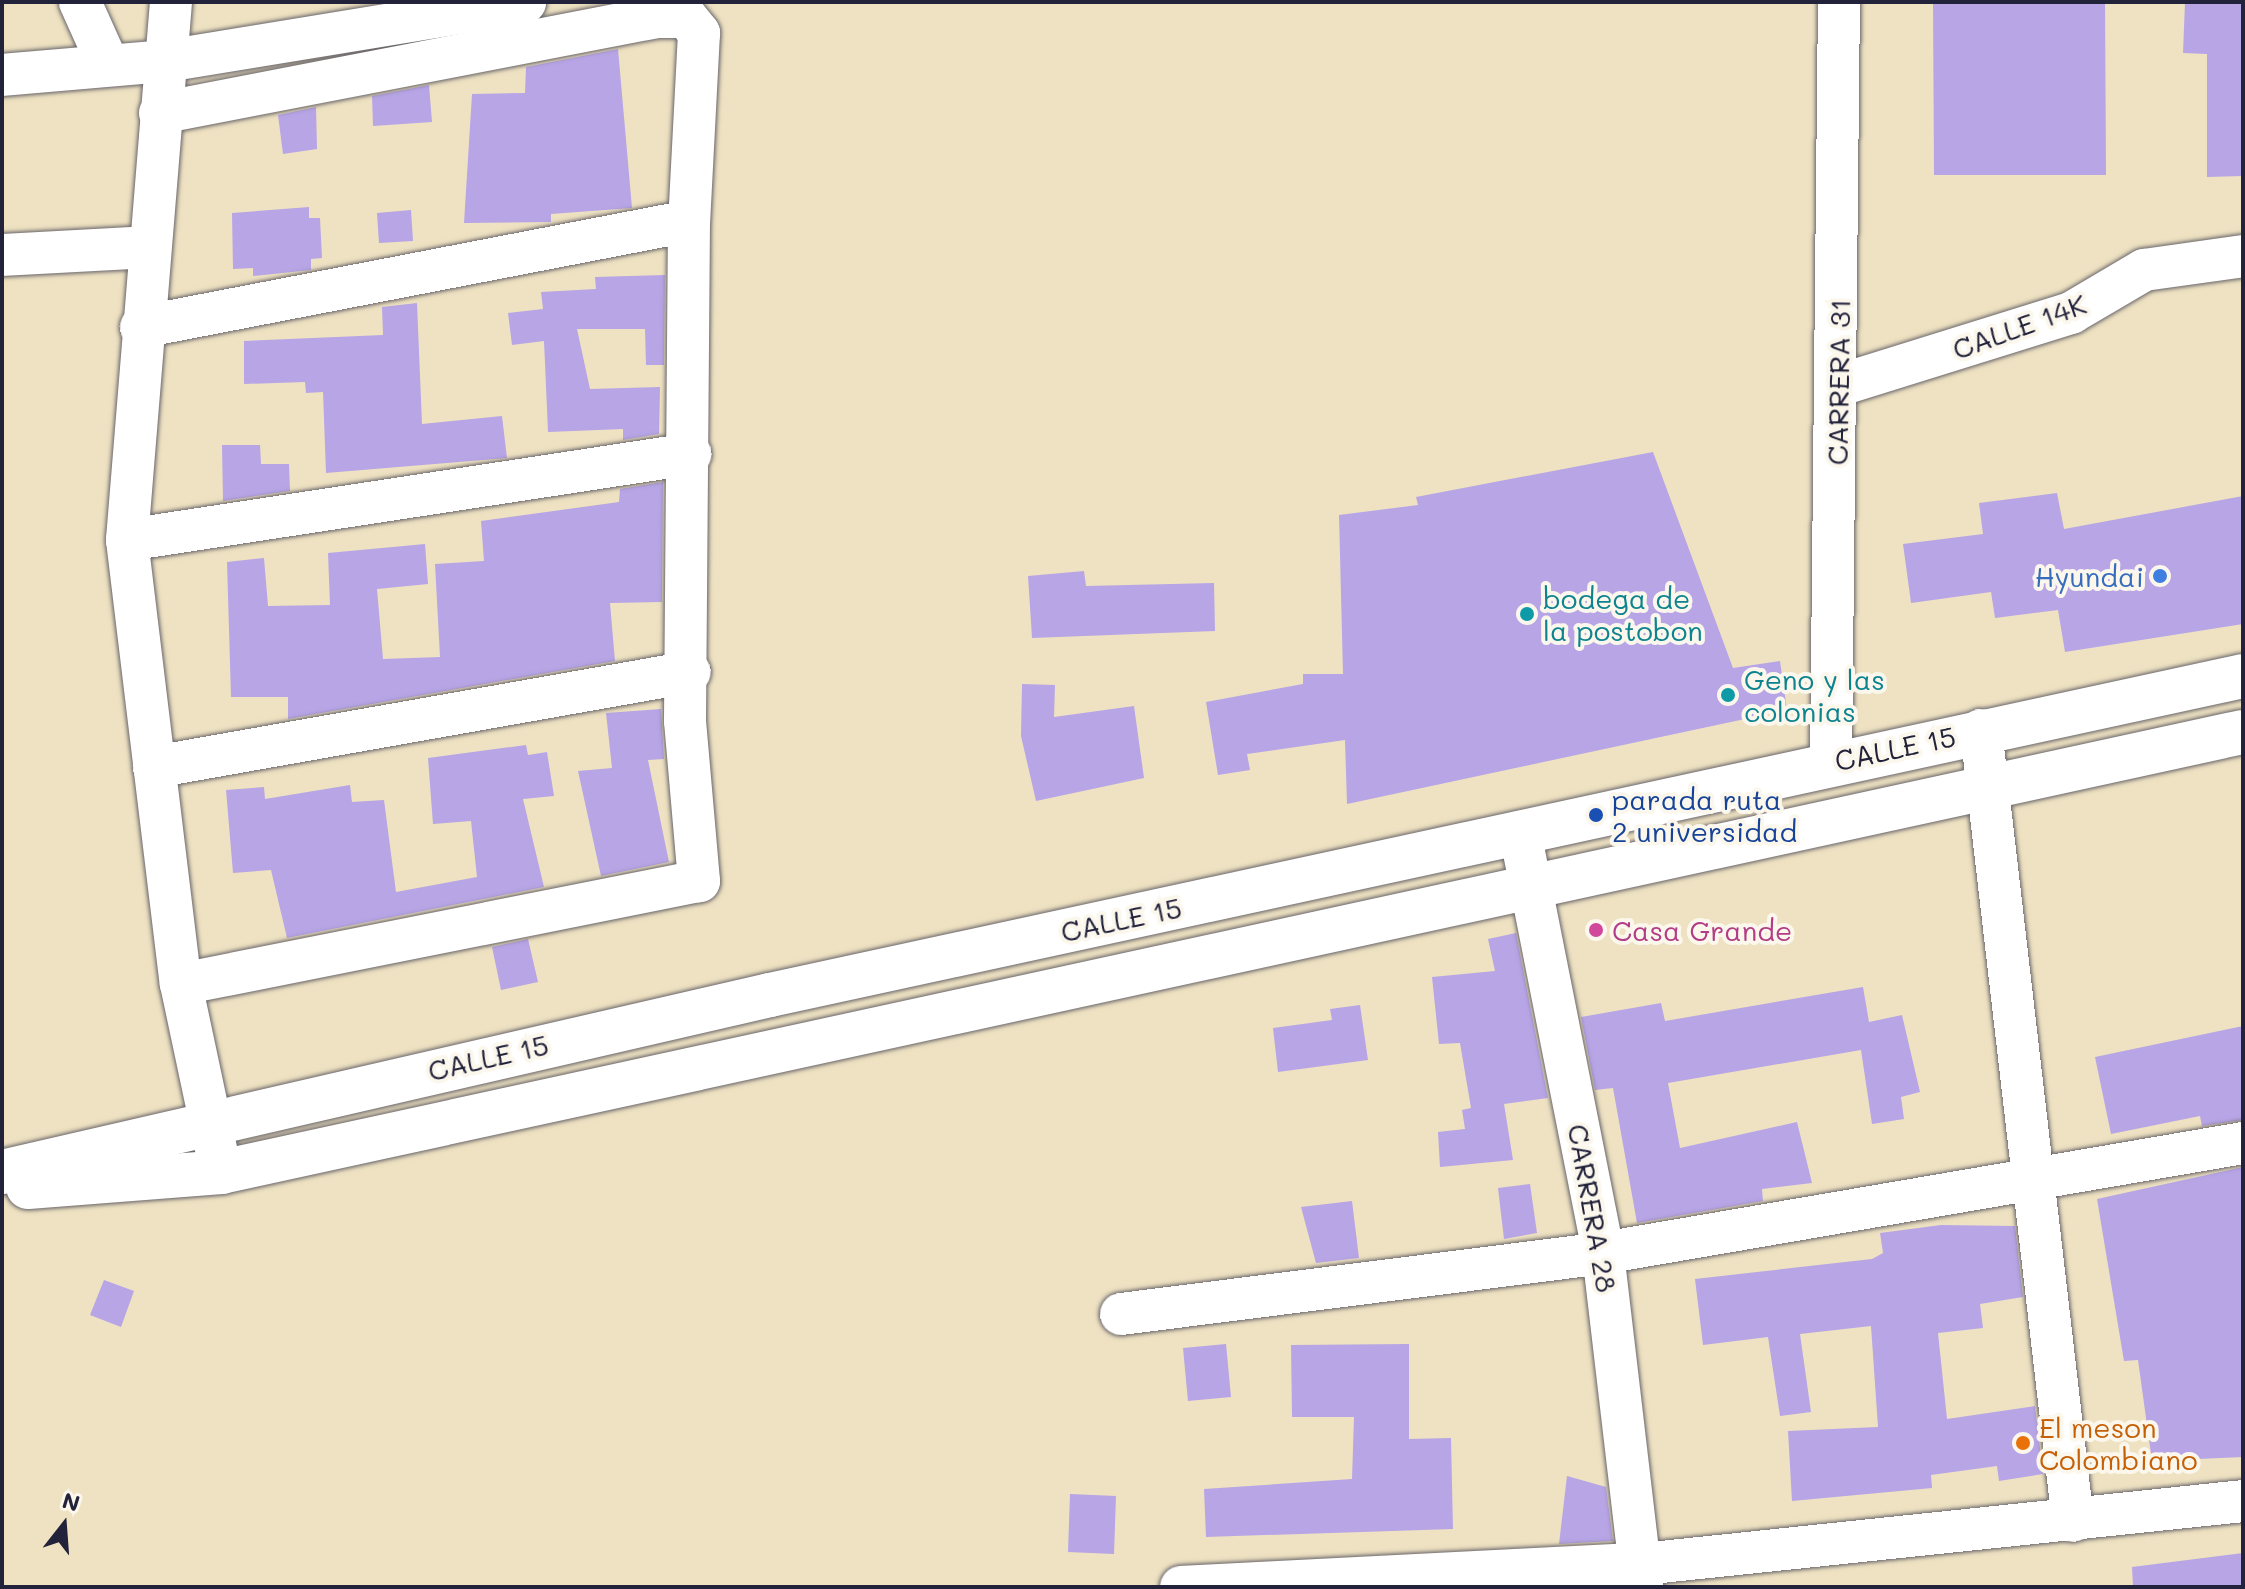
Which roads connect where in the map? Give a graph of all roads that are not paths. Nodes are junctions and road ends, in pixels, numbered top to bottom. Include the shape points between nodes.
1 (80, 2) edge
2 (171, 2) edge
3 (525, 2) edge
4 (1839, 2) edge
5 (166, 61) junction
6 (107, 62) junction
7 (2, 75) edge
8 (160, 113) junction
9 (689, 221) junction
10 (148, 247) junction
11 (2, 255) edge
12 (2243, 256) edge
13 (141, 327) junction
14 (1840, 385) junction
15 (690, 454) junction
16 (127, 540) junction
17 (690, 672) junction
18 (2243, 676) edge
19 (1981, 730) junction
20 (2243, 732) edge
21 (1831, 761) junction
22 (154, 767) junction
23 (1991, 789) junction
24 (1520, 832) junction
25 (1534, 883) junction
26 (181, 984) junction
27 (211, 1119) junction
28 (2243, 1143) edge
29 (2, 1172) edge
30 (221, 1172) junction
31 (2038, 1184) junction
32 (2, 1189) edge
33 (1603, 1253) junction
34 (1121, 1314) dead end
35 (2243, 1501) edge
36 (2073, 1521) junction
37 (1642, 1576) edge
38 (1181, 1587) edge

1 - 6 street
2 - 5 street
3 - 5 street
4 - 14 street, CARRERA 31
5 - 6 street
5 - 8 street
6 - 7 street
8 - 9 street via 686,17 699,33
8 - 10 street
9 - 13 street
9 - 15 street
10 - 11 street
10 - 13 street
12 - 14 street, CALLE 14K via 2144,270 2071,313
13 - 16 street
14 - 21 street, CARRERA 31
15 - 16 street
15 - 17 street
16 - 22 street
17 - 22 street
17 - 26 street via 685,721 699,881
18 - 19 highway, CALLE 15
19 - 21 highway, CALLE 15
19 - 23 street
20 - 23 highway, CALLE 15
21 - 24 highway, CALLE 15
22 - 26 street
23 - 25 highway, CALLE 15
23 - 31 street
24 - 25 street, CARRERA 28
24 - 27 highway, CALLE 15
25 - 30 highway, CALLE 15
25 - 33 street, CARRERA 28
26 - 27 street
27 - 29 highway, CALLE 15
27 - 30 street
28 - 31 street
30 - 32 highway, CALLE 15
31 - 33 street
31 - 36 street
33 - 34 street
33 - 37 street, CARRERA 28
35 - 36 street
36 - 37 street
37 - 38 street

